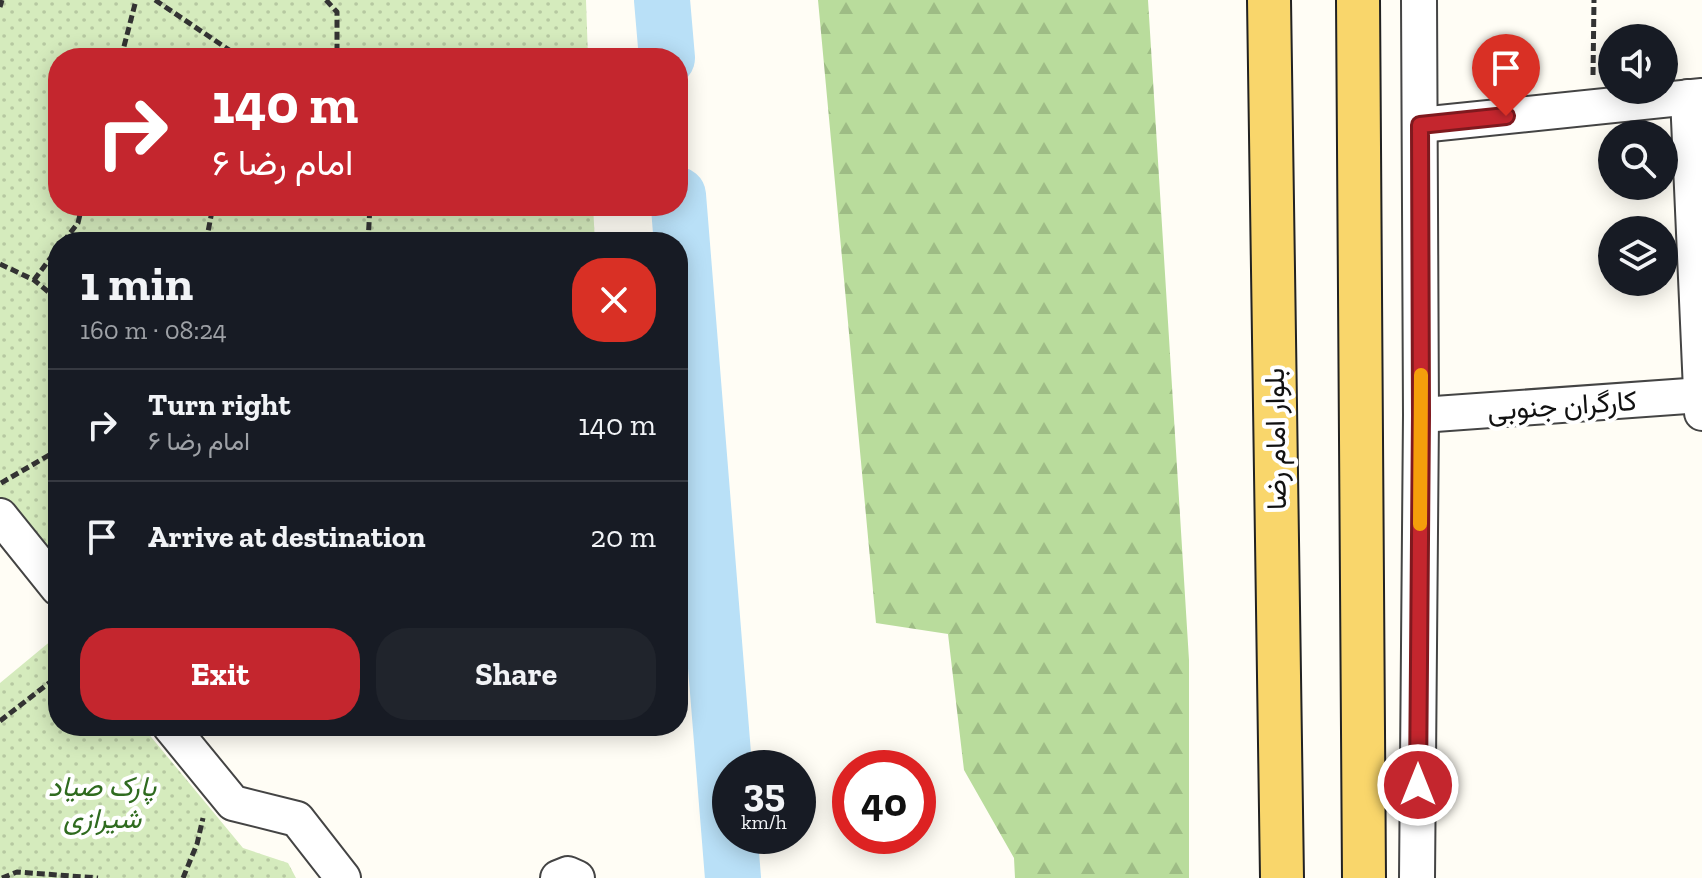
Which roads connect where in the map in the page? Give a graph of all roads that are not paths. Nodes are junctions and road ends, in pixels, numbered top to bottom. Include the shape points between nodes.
1 (1269, 0) edge
2 (1358, 0) edge
3 (1419, 0) edge
4 (1695, 96) edge
5 (1420, 125) junction
6 (1701, 401) edge
7 (1421, 415) junction
8 (0, 516) edge
9 (48, 576) edge
10 (178, 736) edge
11 (343, 878) edge
12 (558, 878) edge
13 (577, 878) edge
14 (1282, 878) edge
15 (1364, 878) edge
16 (1417, 878) edge

1 - 14 main road, بلوار امام رضا
2 - 15 main road
3 - 5 street
4 - 5 street
4 - 6 street
5 - 7 street
6 - 7 street, کارگران جنوبی
7 - 16 street
8 - 9 street
10 - 11 street via 233,803 297,819
12 - 13 street

